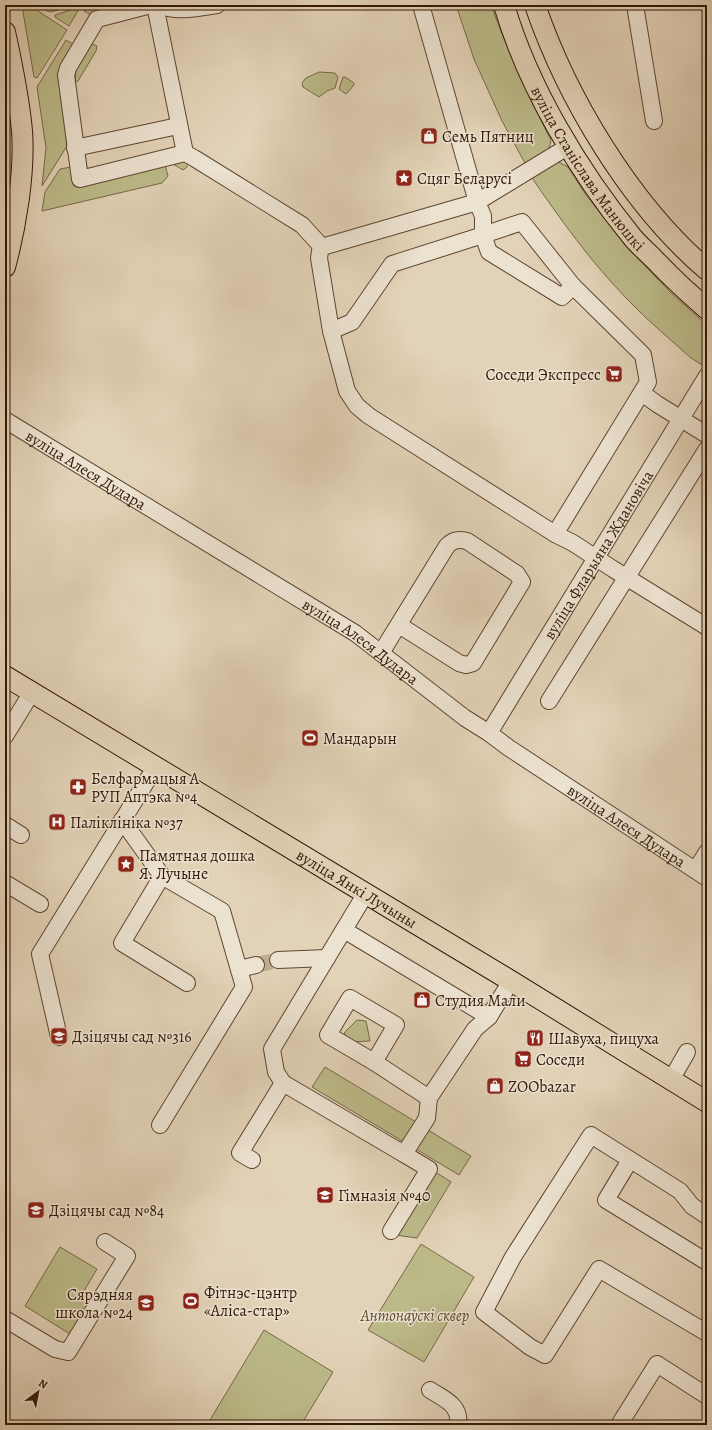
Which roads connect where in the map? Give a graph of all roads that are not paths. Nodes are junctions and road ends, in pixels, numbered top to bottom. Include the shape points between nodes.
1 (151, 5) edge
2 (156, 5) edge
3 (217, 5) edge
4 (421, 5) edge
5 (504, 5) edge
6 (535, 5) edge
7 (635, 5) edge
8 (5, 32) edge
9 (654, 121) dead end
10 (178, 126) junction
11 (568, 146) junction
12 (75, 148) junction
13 (184, 153) junction
14 (477, 202) junction
15 (483, 235) junction
16 (322, 247) junction
17 (5, 267) edge
18 (707, 270) edge
19 (573, 286) junction
20 (707, 309) edge
21 (331, 331) junction
22 (707, 376) edge
23 (642, 393) junction
24 (5, 420) edge
25 (681, 420) junction
26 (707, 435) edge
27 (707, 449) edge
28 (555, 534) junction
29 (596, 558) junction
30 (626, 578) junction
31 (399, 625) junction
32 (707, 627) edge
33 (381, 653) junction
34 (5, 676) edge
35 (32, 692) junction
36 (549, 701) dead end
37 (489, 733) junction
38 (5, 736) edge
39 (156, 766) junction
40 (122, 820) junction
41 (5, 825) edge
42 (21, 835) dead end
43 (707, 852) edge
44 (702, 874) edge
45 (162, 876) junction
46 (5, 883) edge
47 (366, 893) junction
48 (40, 904) dead end
49 (344, 930) junction
50 (327, 958) junction
51 (278, 960) tunnel mouth
52 (256, 965) tunnel mouth
53 (239, 969) junction
54 (511, 981) junction
55 (187, 983) dead end
56 (489, 1017) junction
57 (59, 1037) dead end
58 (687, 1052) dead end
59 (374, 1062) dead end
60 (671, 1080) junction
61 (283, 1082) junction
62 (429, 1098) junction
63 (707, 1102) edge
64 (160, 1125) dead end
65 (404, 1154) junction
66 (252, 1160) dead end
67 (630, 1160) junction
68 (707, 1216) edge
69 (391, 1231) dead end
70 (105, 1242) dead end
71 (707, 1262) edge
72 (5, 1319) edge
73 (707, 1333) edge
74 (430, 1390) dead end
75 (707, 1396) edge
76 (458, 1425) edge
77 (619, 1425) edge

1 - 12 street via 97,19 68,68 66,75
2 - 3 street via 182,10
2 - 10 street
4 - 14 street
5 - 11 main road, вуліца Станіслава Манюшкі via 512,33
6 - 18 main road, вуліца Станіслава Манюшкі via 566,79 594,132 654,217
7 - 9 street
8 - 17 main road via 19,104 23,156 15,218
10 - 12 street
10 - 13 street
11 - 14 street
11 - 20 main road, вуліца Станіслава Манюшкі via 633,238 682,288
12 - 13 street via 80,179
13 - 16 street via 302,225
14 - 15 street via 483,216
14 - 16 street
15 - 19 street via 489,252 562,298
15 - 19 street via 522,222
15 - 21 street via 392,264 352,322
16 - 21 street via 319,258
19 - 23 street via 643,354 648,382
21 - 28 street via 348,391 357,406
22 - 25 street, вуліца Фларыяна Ждановіча
23 - 25 street
23 - 28 street
24 - 33 street, вуліца Алеся Дудара via 355,633
25 - 26 street
25 - 29 street, вуліца Фларыяна Ждановіча
27 - 30 street
28 - 29 street
29 - 30 street
29 - 37 street, вуліца Фларыяна Ждановіча
30 - 32 street
30 - 36 street
31 - 31 street via 452,541 467,541 517,574 522,580 473,663 459,663
31 - 33 street
33 - 37 street, вуліца Алеся Дудара via 465,718
34 - 35 main road, вуліца Янкі Лучыны
35 - 38 street
35 - 39 main road, вуліца Янкі Лучыны
37 - 44 street, вуліца Алеся Дудара
39 - 40 street
39 - 47 main road, вуліца Янкі Лучыны
40 - 45 street
40 - 57 street via 40,954
41 - 42 street
43 - 44 street
45 - 53 street via 222,911
45 - 55 street via 122,943
46 - 48 street
47 - 49 street
47 - 54 main road, вуліца Янкі Лучыны
49 - 50 street
49 - 56 street
50 - 51 street
50 - 61 street via 272,1049 276,1072
52 - 53 street
53 - 64 street via 244,988
54 - 56 street
54 - 60 main road, вуліца Янкі Лучыны
56 - 62 street via 475,1029
58 - 60 street
59 - 62 street
60 - 63 main road, вуліца Янкі Лучыны
61 - 65 street
61 - 66 street via 240,1153
62 - 65 street via 427,1118
65 - 69 street via 429,1169
67 - 68 street via 680,1191 692,1206
67 - 71 street via 606,1200
67 - 73 street via 591,1135 513,1257 484,1312 530,1347 545,1355 599,1269
70 - 72 street via 127,1256 68,1352 55,1349
74 - 76 street via 457,1410
75 - 77 street via 657,1364

